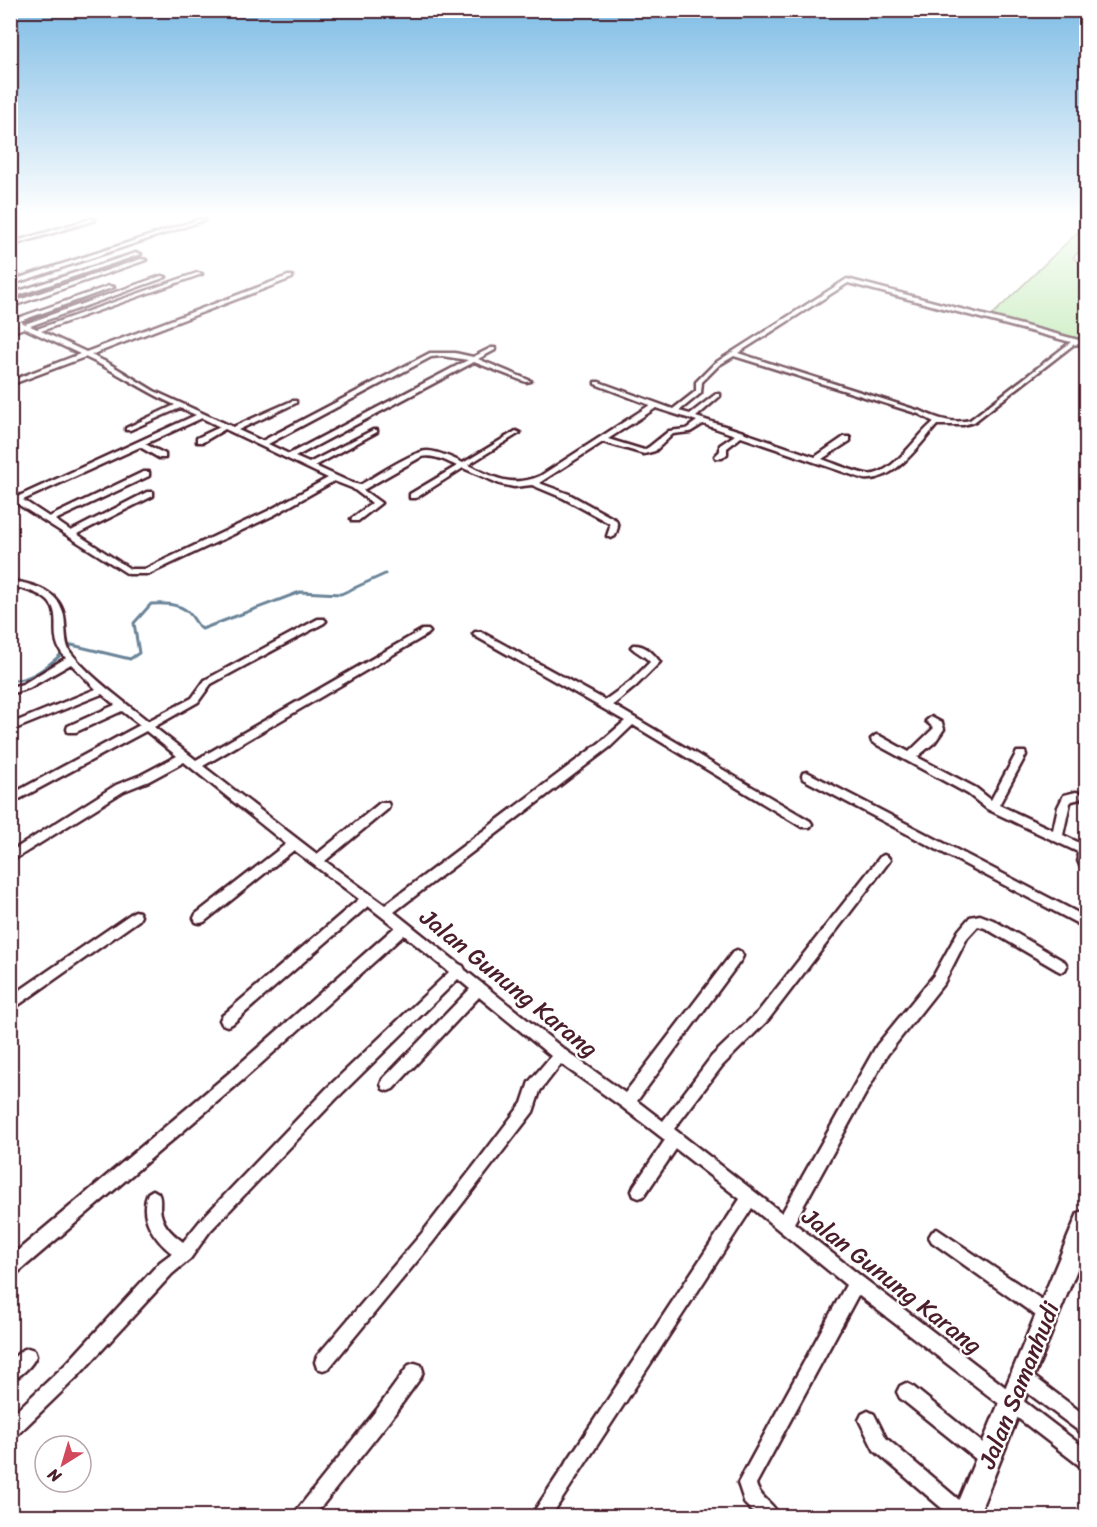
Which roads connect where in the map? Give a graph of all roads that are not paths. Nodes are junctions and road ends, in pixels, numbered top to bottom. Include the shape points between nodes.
1 (40, 286) edge
2 (65, 286) edge
3 (137, 286) edge
4 (164, 286) edge
5 (266, 286) edge
6 (839, 286) edge
7 (867, 286) edge
8 (111, 287) dead end
9 (10, 296) edge
10 (10, 305) edge
11 (12, 321) edge
12 (25, 326) junction
13 (10, 331) edge
14 (37, 331) junction
15 (1082, 343) edge
16 (493, 349) dead end
17 (735, 354) junction
18 (86, 355) junction
19 (472, 360) junction
20 (528, 381) dead end
21 (10, 383) edge
22 (597, 383) dead end
23 (718, 395) dead end
24 (294, 402) dead end
25 (181, 405) junction
26 (655, 405) junction
27 (674, 411) junction
28 (203, 415) junction
29 (692, 416) junction
30 (704, 420) junction
31 (940, 422) junction
32 (230, 428) junction
33 (128, 429) dead end
34 (375, 431) dead end
35 (516, 433) dead end
36 (742, 433) junction
37 (601, 439) junction
38 (847, 439) dead end
39 (200, 440) dead end
40 (140, 444) junction
41 (262, 444) junction
42 (162, 456) dead end
43 (719, 456) dead end
44 (289, 457) junction
45 (816, 460) junction
46 (309, 466) junction
47 (463, 466) junction
48 (146, 474) dead end
49 (334, 478) junction
50 (533, 483) junction
51 (356, 488) junction
52 (150, 494) dead end
53 (413, 496) dead end
54 (13, 499) edge
55 (356, 519) dead end
56 (50, 520) junction
57 (71, 534) junction
58 (611, 536) dead end
59 (10, 583) edge
60 (321, 621) dead end
61 (424, 632) dead end
62 (478, 634) dead end
63 (636, 647) dead end
64 (66, 653) junction
65 (103, 690) junction
66 (10, 691) edge
67 (607, 704) junction
68 (123, 706) junction
69 (632, 720) junction
70 (931, 721) dead end
71 (148, 727) junction
72 (10, 728) edge
73 (72, 729) dead end
74 (876, 739) dead end
75 (185, 756) junction
76 (1021, 756) dead end
77 (909, 758) junction
78 (196, 765) junction
79 (807, 776) dead end
80 (1076, 796) dead end
81 (10, 800) edge
82 (384, 806) dead end
83 (993, 807) junction
84 (806, 824) dead end
85 (1056, 837) junction
86 (294, 844) junction
87 (10, 858) edge
88 (884, 860) dead end
89 (317, 861) junction
90 (1086, 864) edge
91 (367, 900) junction
92 (385, 912) junction
93 (135, 916) dead end
94 (200, 918) dead end
95 (1086, 923) edge
96 (403, 928) junction
97 (737, 956) dead end
98 (1061, 966) dead end
99 (459, 970) junction
100 (479, 988) junction
101 (10, 1005) edge
102 (227, 1020) dead end
103 (560, 1055) junction
104 (388, 1084) dead end
105 (627, 1102) junction
106 (669, 1136) junction
107 (639, 1191) dead end
108 (750, 1197) junction
109 (153, 1198) dead end
110 (1086, 1221) edge
111 (784, 1225) junction
112 (937, 1237) dead end
113 (184, 1253) junction
114 (10, 1268) edge
115 (856, 1283) junction
116 (1048, 1314) junction
117 (28, 1356) dead end
118 (323, 1362) dead end
119 (415, 1371) dead end
120 (10, 1373) edge
121 (1022, 1378) junction
122 (906, 1392) dead end
123 (1011, 1403) junction
124 (868, 1420) dead end
125 (1086, 1426) edge
126 (10, 1430) edge
127 (989, 1458) junction
128 (1086, 1460) edge
129 (303, 1516) edge
130 (541, 1516) edge
131 (770, 1516) edge
132 (965, 1516) edge

1 - 9 street
2 - 10 street
3 - 12 street
4 - 14 street
5 - 18 street
6 - 17 street
7 - 15 street
8 - 11 street
11 - 12 street
12 - 13 street
12 - 14 street
14 - 18 street
15 - 31 street via 1071,344 972,421
16 - 19 street
17 - 27 street via 712,368 699,382 699,392
17 - 31 street
18 - 21 street
18 - 25 street
19 - 20 street
19 - 41 street via 445,352 430,355
19 - 44 street
22 - 26 street
23 - 29 street
24 - 32 street
25 - 28 street
25 - 33 street
26 - 27 street
26 - 37 street
27 - 29 street
28 - 32 street
28 - 40 street
29 - 30 street
30 - 36 street
30 - 37 street via 688,431 671,432 644,452
31 - 45 street via 878,477
32 - 39 street
32 - 41 street
34 - 46 street
35 - 47 street
36 - 43 street via 723,447
36 - 45 street
37 - 50 street
38 - 45 street
40 - 42 street
40 - 54 street
41 - 44 street
44 - 46 street
46 - 49 street
47 - 50 street via 512,485
47 - 51 street via 423,454
47 - 53 street
48 - 56 street
49 - 51 street
49 - 57 street via 271,513 146,572 128,571
50 - 58 street via 613,522
51 - 55 street via 377,503
52 - 57 street
54 - 56 street
56 - 57 street
59 - 64 street via 35,589 55,602 61,613
60 - 71 street via 208,682 195,700
61 - 78 street
62 - 67 street
63 - 67 street via 655,662
64 - 65 street, Jalan Gunung Karang
64 - 66 street via 26,686
65 - 68 street, Jalan Gunung Karang
65 - 72 street
67 - 69 street
68 - 71 street, Jalan Gunung Karang
68 - 73 street
69 - 84 street
69 - 92 street
70 - 77 street via 939,729
71 - 75 street, Jalan Gunung Karang
71 - 81 street
74 - 77 street
75 - 78 street, Jalan Gunung Karang
75 - 87 street via 120,788
76 - 83 street
77 - 83 street via 965,787
78 - 86 street, Jalan Gunung Karang
79 - 95 street
80 - 85 street via 1064,802
82 - 89 street
83 - 85 street
85 - 90 street via 1084,850
86 - 89 street, Jalan Gunung Karang
86 - 94 street
88 - 106 street via 763,1017 717,1061
89 - 91 street, Jalan Gunung Karang
91 - 92 street, Jalan Gunung Karang
91 - 102 street
92 - 96 street, Jalan Gunung Karang
93 - 101 street
96 - 99 street, Jalan Gunung Karang
96 - 114 street via 240,1073
97 - 105 street
98 - 111 street via 989,924 974,921 939,979 882,1050
99 - 100 street, Jalan Gunung Karang
99 - 113 street via 331,1094
100 - 103 street, Jalan Gunung Karang
100 - 104 street
103 - 105 street, Jalan Gunung Karang
103 - 118 street via 534,1087 528,1107 486,1162
105 - 106 street, Jalan Gunung Karang
106 - 107 street
106 - 108 street, Jalan Gunung Karang
108 - 111 street, Jalan Gunung Karang
108 - 130 street
109 - 113 street via 155,1224 162,1236
110 - 116 street, Jalan Samanhudi
111 - 115 street, Jalan Gunung Karang
112 - 116 street
113 - 126 street
115 - 123 street, Jalan Gunung Karang
115 - 131 street via 747,1483 752,1498
116 - 121 street, Jalan Samanhudi
117 - 120 street
119 - 129 street
121 - 123 street, Jalan Samanhudi
121 - 125 street
122 - 127 street
123 - 127 street, Jalan Samanhudi
123 - 128 street, Jalan Gunung Karang
124 - 132 street via 880,1444
127 - 132 street, Jalan Samanhudi

